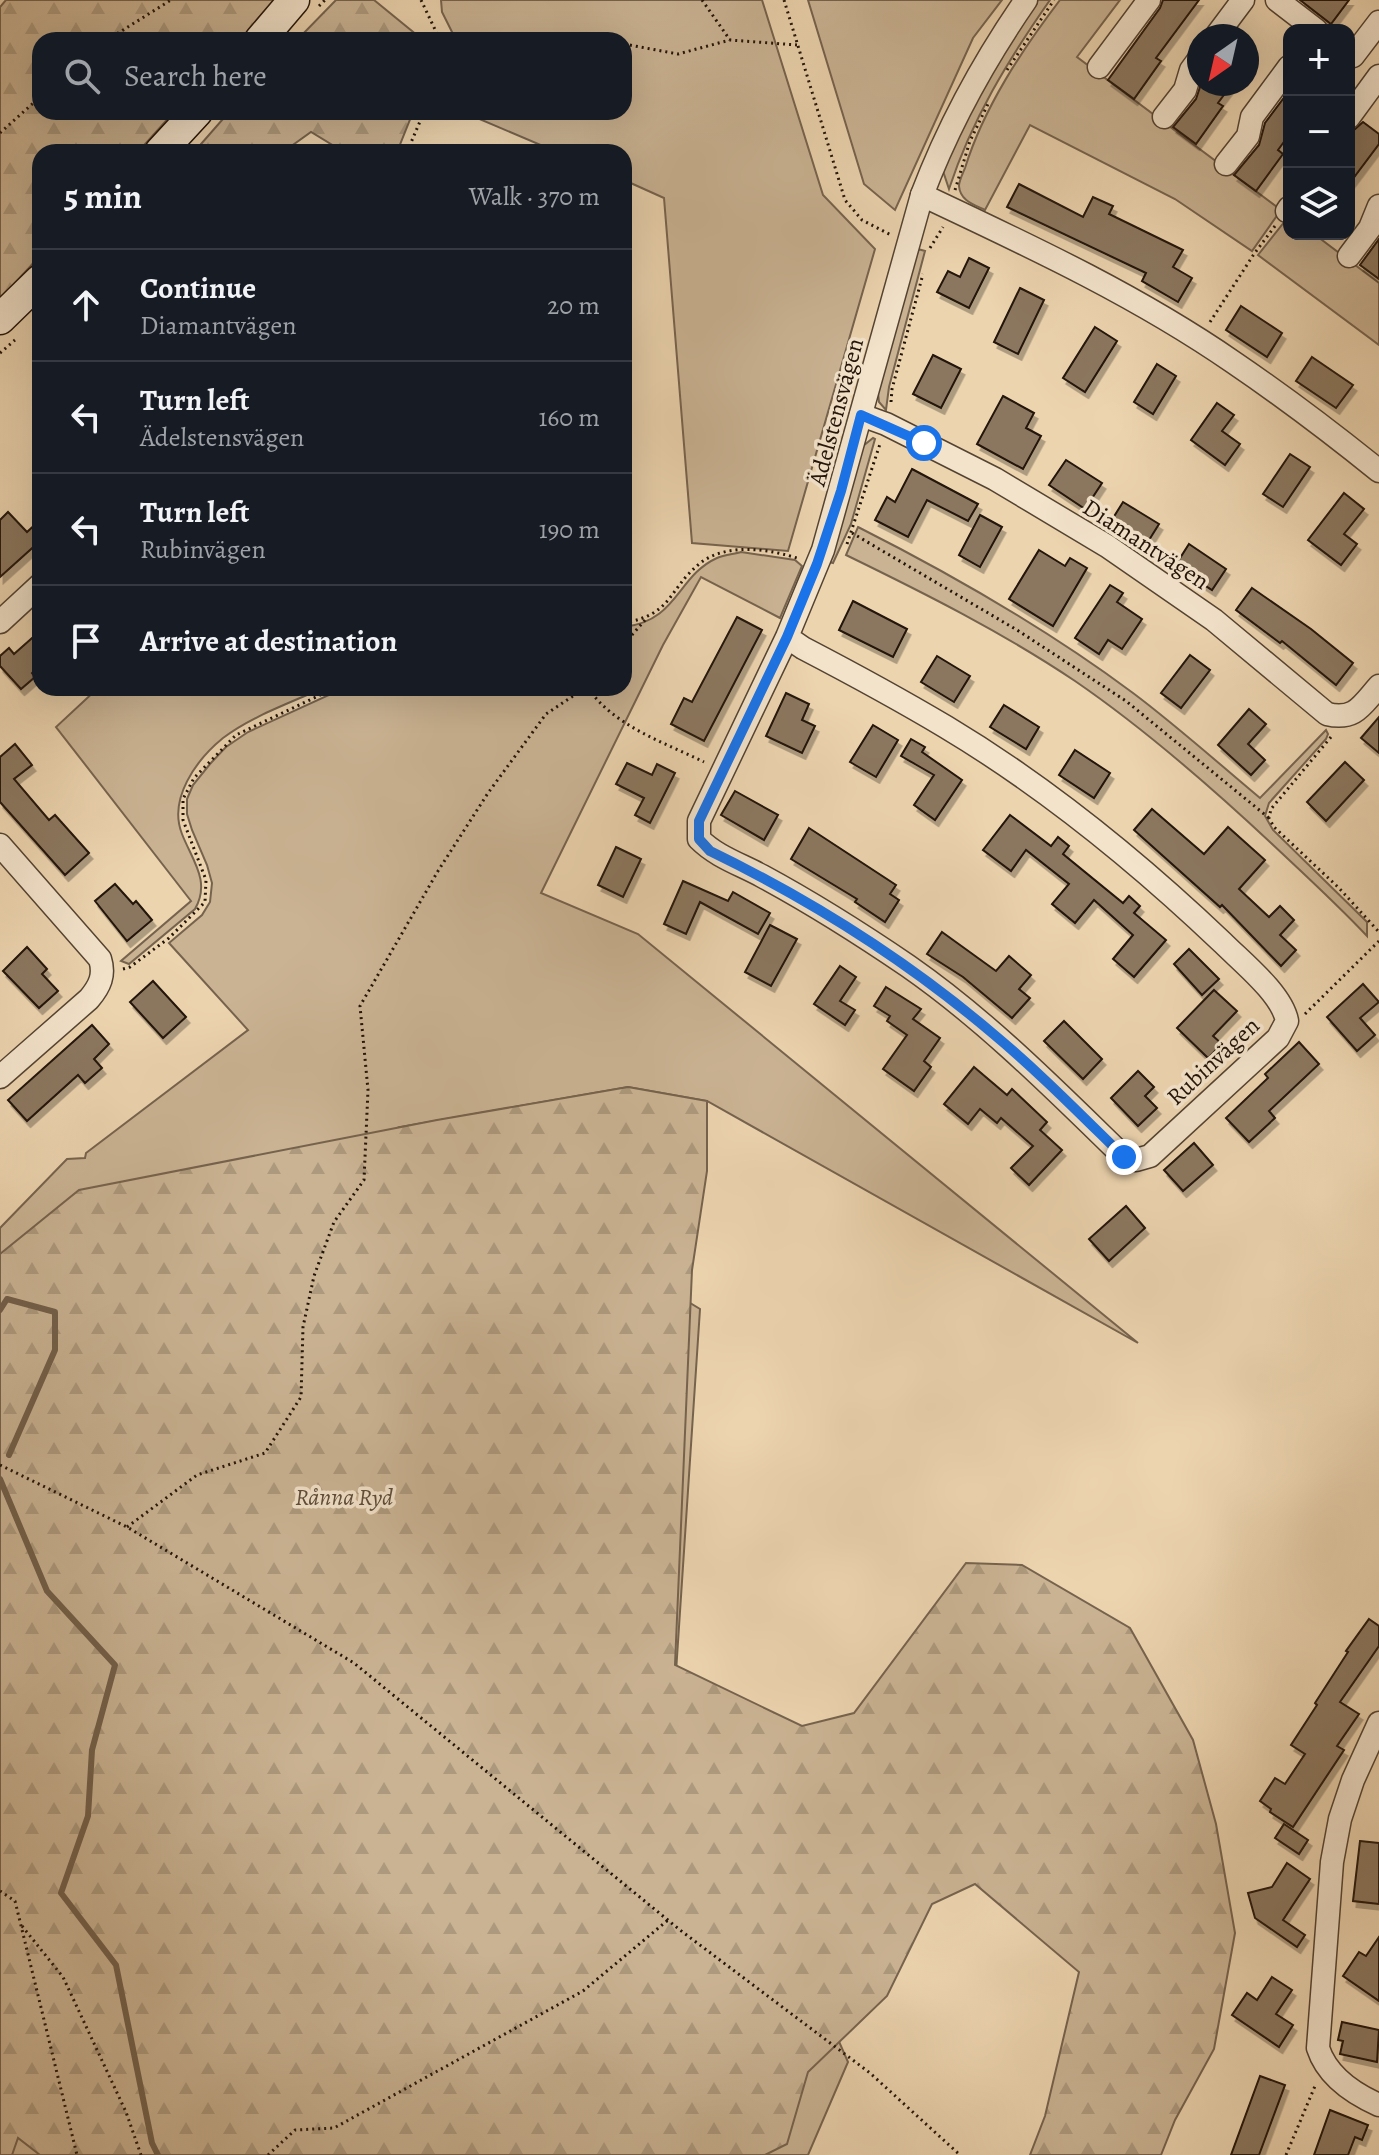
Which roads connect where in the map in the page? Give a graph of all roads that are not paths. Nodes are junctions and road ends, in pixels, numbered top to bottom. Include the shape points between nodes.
1 (294, 0) edge
2 (1026, 0) edge
3 (1149, 0) edge
4 (1243, 0) edge
5 (1290, 4) edge
6 (1379, 22) edge
7 (1225, 24) edge
8 (1310, 24) edge
9 (267, 32) edge
10 (1355, 49) edge
11 (1355, 57) edge
12 (1099, 67) dead end
13 (1283, 75) edge
14 (1379, 76) edge
15 (1187, 83) edge
16 (1355, 109) edge
17 (1164, 117) dead end
18 (190, 120) edge
19 (167, 144) edge
20 (1226, 164) dead end
21 (922, 195) junction
22 (1379, 206) edge
23 (1349, 256) dead end
24 (32, 288) edge
25 (0, 319) edge
26 (861, 415) junction
27 (1379, 471) edge
28 (32, 592) edge
29 (0, 622) edge
30 (787, 637) junction
31 (1379, 686) edge
32 (699, 839) joint
33 (0, 845) edge
34 (0, 1077) edge
35 (1379, 1723) edge
36 (1379, 2105) edge

1 - 9 main road
2 - 21 street, Ädelstensvägen via 963,101
3 - 12 street
4 - 7 street
5 - 8 street
6 - 10 street
11 - 14 street
13 - 20 street
14 - 16 street
15 - 17 street
18 - 19 main road
21 - 26 street, Ädelstensvägen
21 - 27 street via 1130,299 1232,361
22 - 23 street
24 - 25 main road
26 - 30 street, Ädelstensvägen via 823,550
26 - 31 street, Diamantvägen via 995,479 1107,546 1214,620 1327,714 1342,717 1356,711
28 - 29 street
30 - 32 street, Ädelstensvägen via 699,821
30 - 32 street, Rubinvägen via 949,728 1089,827 1242,961 1285,1008 1287,1021 1278,1038 1150,1156 1124,1157 992,1032 909,967 816,907 710,851
33 - 34 street via 100,959 103,970 98,990
35 - 36 street via 1344,1806 1332,1862 1318,2048 1323,2064 1341,2082

